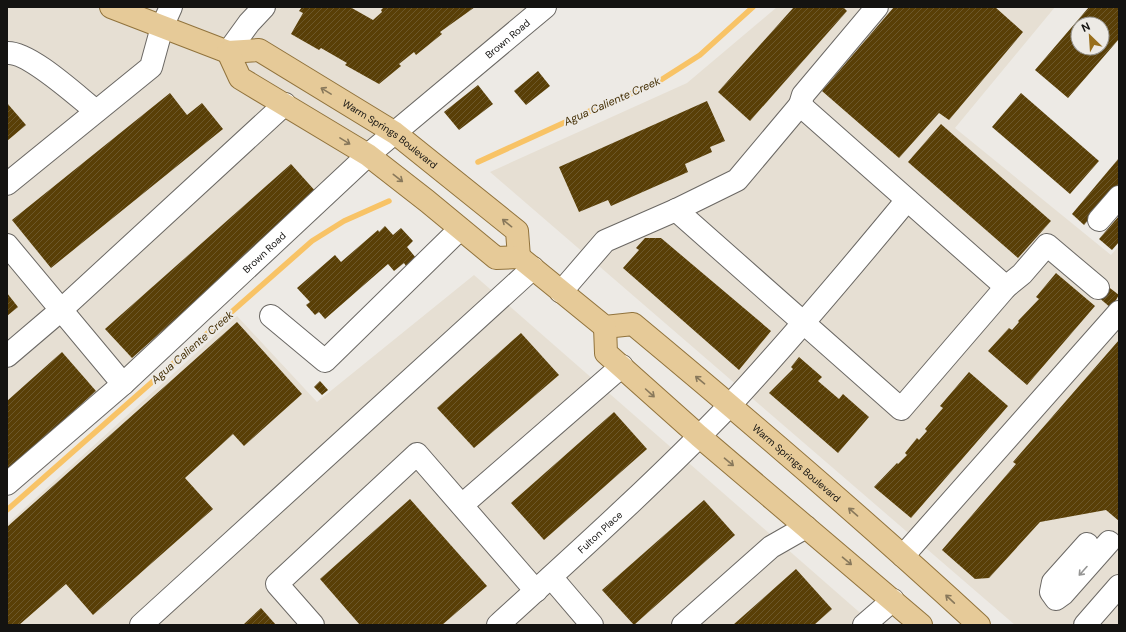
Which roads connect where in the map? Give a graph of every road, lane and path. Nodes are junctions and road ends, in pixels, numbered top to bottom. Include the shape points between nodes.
1 (111, 7) edge
2 (171, 7) edge
3 (264, 7) edge
4 (545, 7) edge
5 (876, 7) edge
6 (162, 27) junction
7 (228, 52) junction
8 (7, 53) edge
9 (285, 104) junction
10 (800, 106) junction
11 (96, 111) junction
12 (395, 133) junction
13 (368, 155) junction
14 (7, 184) edge
15 (1119, 198) edge
16 (907, 200) junction
17 (676, 210) junction
18 (1099, 220) dead end
19 (460, 229) junction
20 (7, 245) edge
21 (526, 263) junction
22 (1006, 287) junction
23 (1098, 288) dead end
24 (561, 292) junction
25 (61, 310) junction
26 (1119, 312) edge
27 (271, 316) dead end
28 (804, 324) junction
29 (605, 327) junction
30 (7, 356) edge
31 (622, 366) junction
32 (123, 384) junction
33 (730, 404) junction
34 (699, 436) junction
35 (7, 484) edge
36 (462, 505) junction
37 (806, 527) junction
38 (1109, 542) dead end
39 (1087, 544) dead end
40 (903, 556) junction
41 (543, 584) junction
42 (1119, 586) edge
43 (893, 600) junction
44 (141, 625) edge
45 (314, 625) edge
46 (498, 625) edge
47 (592, 625) edge
48 (682, 625) edge
49 (864, 625) edge
50 (921, 625) edge
51 (979, 625) edge
52 (1085, 625) edge

1 - 6 main road, Warm Springs Boulevard
2 - 6 street
3 - 7 street
4 - 12 street, Brown Road
5 - 10 street via 803,95
6 - 7 main road, Warm Springs Boulevard
6 - 11 street via 151,67
7 - 9 main road via 240,78
12 -> 7 main road, Warm Springs Boulevard via 259,50
8 - 11 street via 13,53 41,67
9 -> 13 main road
9 - 25 street
10 - 16 street
10 - 17 street via 737,180
11 - 14 street
12 - 13 street, Brown Road
21 -> 12 main road, Warm Springs Boulevard via 517,231
13 -> 19 main road
13 - 32 street, Brown Road
15 - 18 street
16 - 22 street
16 - 28 street, Fulton Place
17 - 24 street via 605,241
17 - 28 street
19 - 21 main road via 496,258
19 - 27 street via 325,361
20 - 25 street
21 - 24 main road
21 - 44 street
22 - 23 street via 1022,274 1047,245
22 - 28 street via 901,409
24 - 29 main road
25 - 30 street
25 - 32 street
26 - 40 street
28 - 33 street, Fulton Place
29 - 31 main road via 606,352
33 -> 29 main road, Warm Springs Boulevard via 633,324
31 -> 34 main road
31 - 36 street
32 - 35 street, Brown Road
33 - 34 street, Fulton Place
40 -> 33 main road, Warm Springs Boulevard
34 -> 37 main road
34 - 41 street, Fulton Place
36 - 41 street
36 - 45 street via 417,454 277,584
37 -> 43 main road
37 - 48 street via 771,547
38 -> 39 street via 1056,599 1051,592 1053,582
51 -> 40 main road, Warm Springs Boulevard
41 - 46 street, Fulton Place
41 - 47 street
42 - 52 street
43 - 49 street
43 - 50 main road

